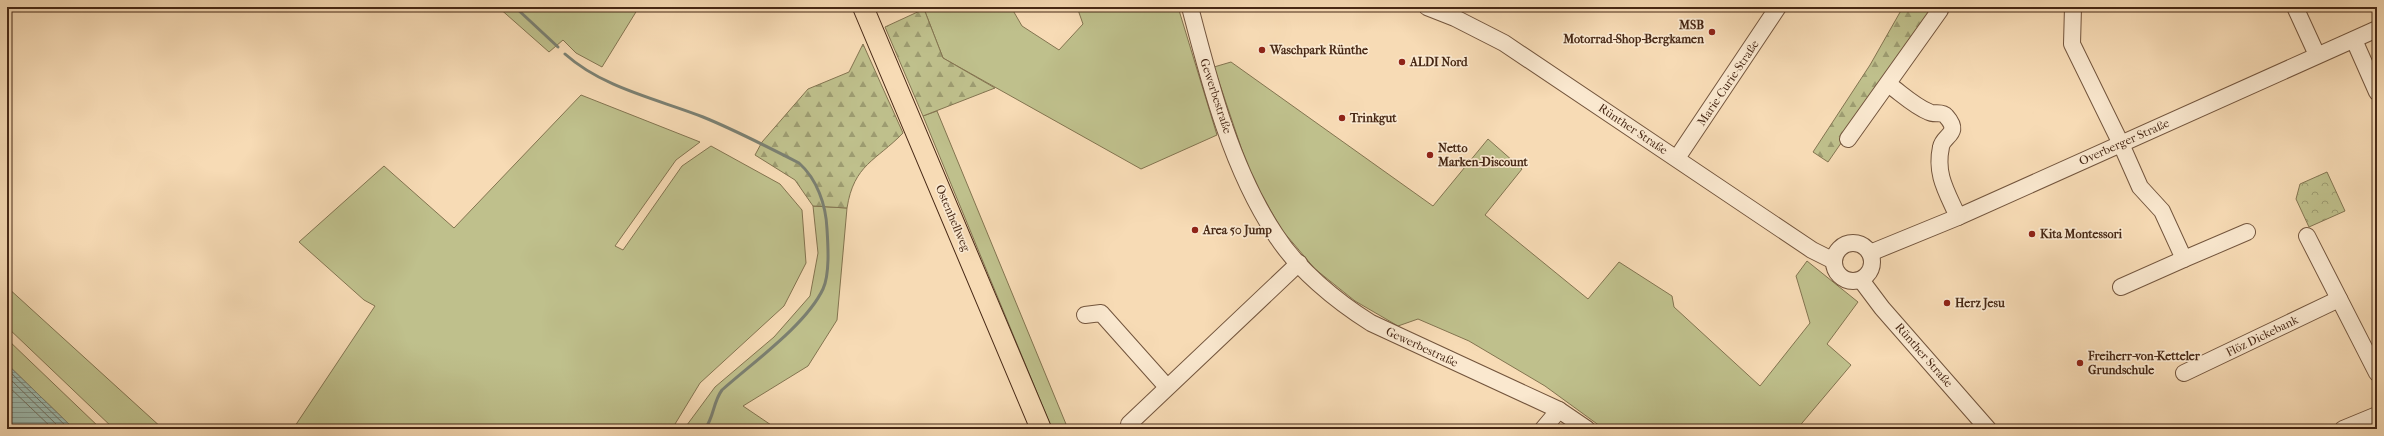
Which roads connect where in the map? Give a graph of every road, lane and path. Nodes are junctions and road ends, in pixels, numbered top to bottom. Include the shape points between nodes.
1 (863, 7) edge
2 (1190, 7) edge
3 (1427, 7) edge
4 (1778, 7) edge
5 (2073, 7) edge
6 (2296, 7) edge
7 (1940, 10) dead end
8 (2377, 29) edge
9 (2354, 40) junction
10 (2317, 55) junction
11 (1888, 84) junction
12 (2377, 92) edge
13 (1848, 139) dead end
14 (2121, 144) junction
15 (1677, 158) junction
16 (1958, 217) junction
17 (2247, 232) dead end
18 (2307, 236) dead end
19 (1870, 253) junction
20 (2184, 259) junction
21 (1834, 261) junction
22 (1300, 263) junction
23 (1861, 280) junction
24 (2121, 287) dead end
25 (2340, 299) junction
26 (1086, 315) dead end
27 (2184, 373) dead end
28 (2377, 373) edge
29 (1167, 387) junction
30 (1559, 410) junction
31 (2377, 415) edge
32 (1128, 424) dead end
33 (1041, 429) edge
34 (1543, 429) edge
35 (1587, 429) edge
36 (1988, 429) edge
37 (2343, 429) edge

1 - 33 main road, Ostenhellweg
2 - 22 street, Gewerbestraße via 1201,50 1242,171 1257,205 1276,236
3 - 15 street, Rünther Straße via 1504,43
4 - 15 street, Marie-Curie-Straße
5 - 14 street via 2072,44
6 - 10 street
7 - 11 street
8 - 9 street, Overberger Straße
9 - 10 street, Overberger Straße
9 - 12 street
10 - 14 street, Overberger Straße
11 - 13 street
11 - 16 street via 1928,112 1943,113 1946,116 1953,130 1941,145 1938,170
14 - 16 street, Overberger Straße
14 - 20 street via 2140,187 2162,211
15 - 21 street, Rünther Straße via 1812,250
16 - 19 street, Overberger Straße
17 - 20 street
18 - 25 street
19 - 21 street via 1863,246 1850,244 1838,251
19 - 23 street via 1871,269
20 - 24 street
21 - 23 street via 1836,271 1841,276 1850,281
22 - 29 street
22 - 30 street, Gewerbestraße via 1344,304 1370,323
23 - 36 street, Rünther Straße via 1882,308
25 - 27 street, Flöz Dickebank
25 - 28 street
26 - 29 street via 1101,313
29 - 32 street
30 - 34 street
30 - 35 street, Gewerbestraße
31 - 37 street

